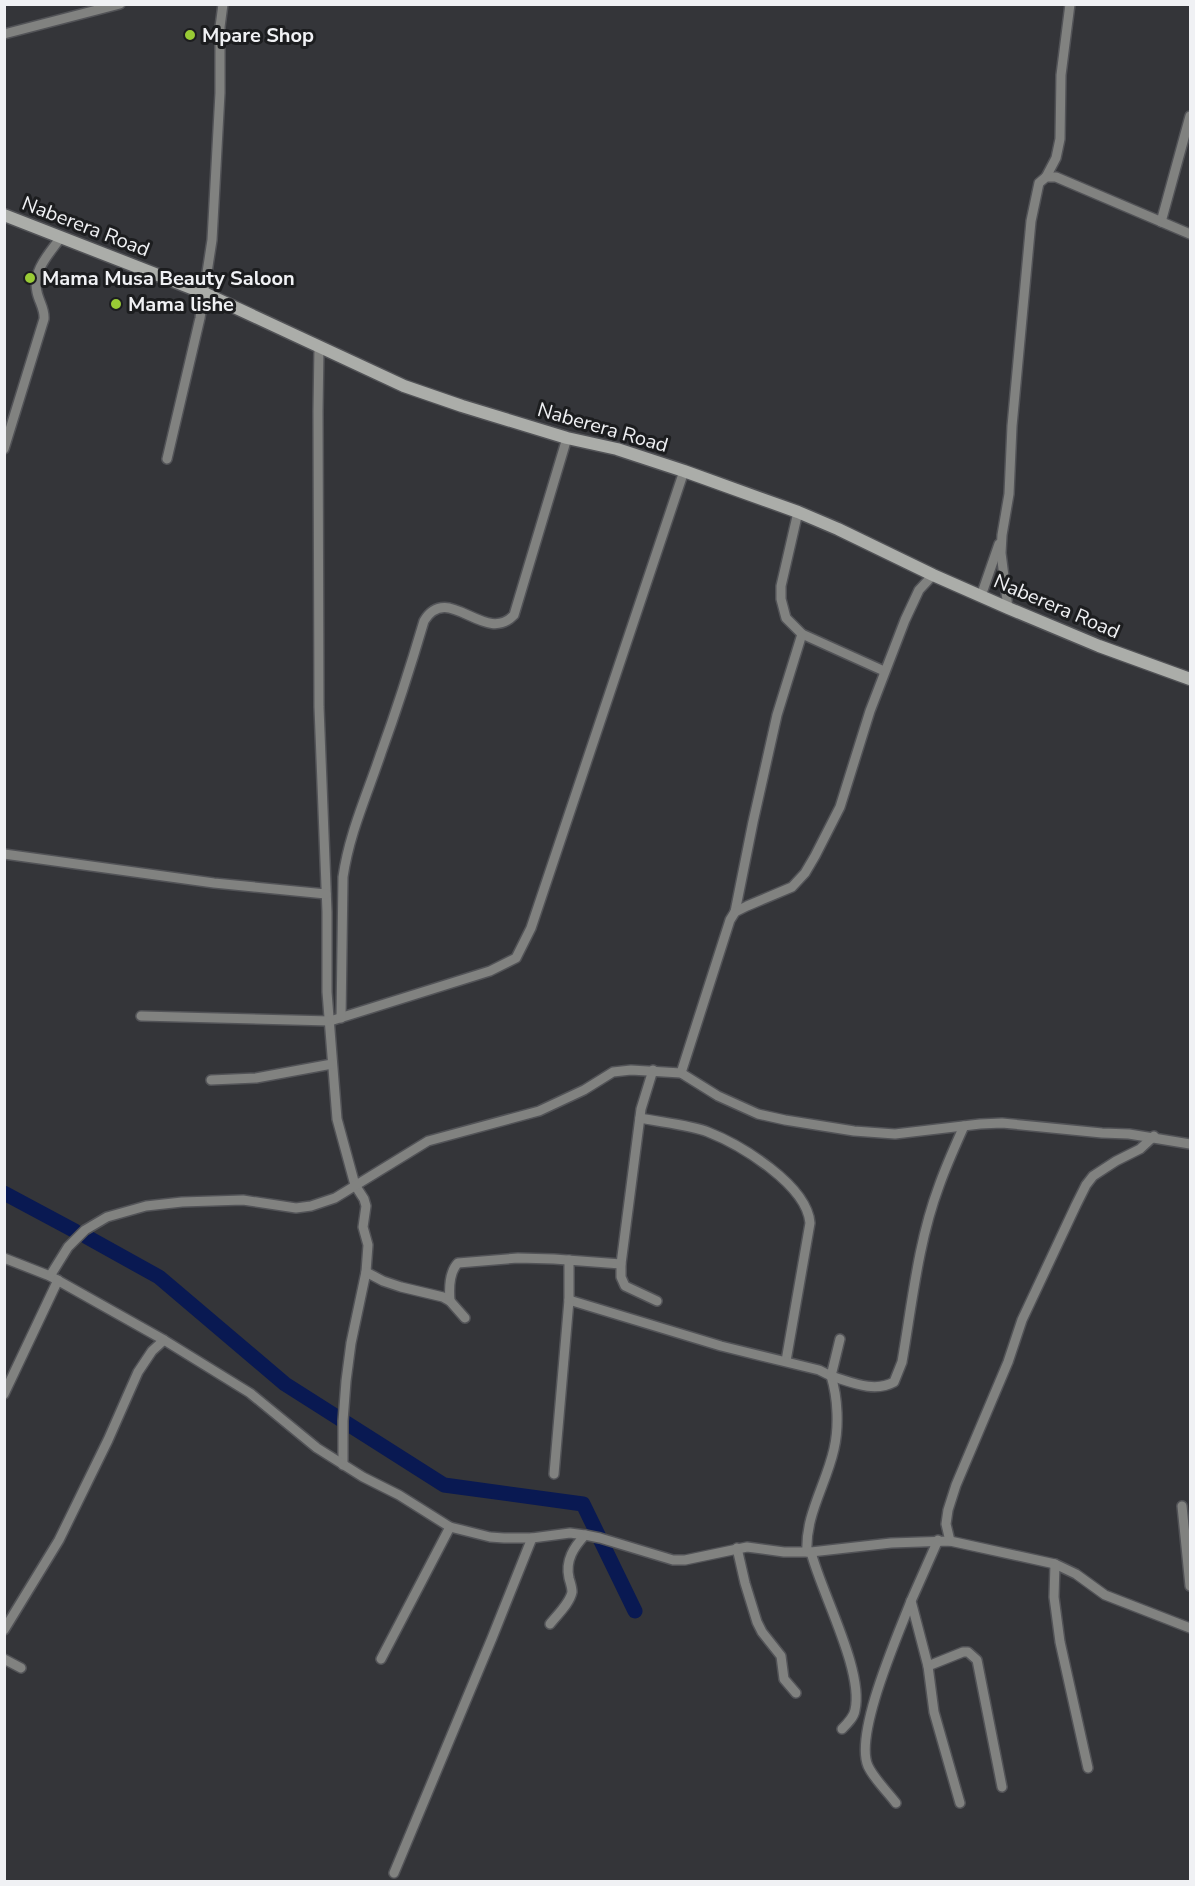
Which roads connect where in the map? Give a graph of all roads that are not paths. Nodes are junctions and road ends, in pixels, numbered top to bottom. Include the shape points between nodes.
1 (120, 4) edge
2 (223, 4) edge
3 (1070, 4) edge
4 (4, 34) edge
5 (1191, 116) edge
6 (1189, 128) edge
7 (1046, 177) junction
8 (4, 215) edge
9 (1161, 222) junction
10 (1191, 234) edge
11 (61, 237) junction
12 (204, 293) junction
13 (320, 347) junction
14 (567, 438) junction
15 (4, 449) edge
16 (167, 459) dead end
17 (684, 471) junction
18 (798, 512) junction
19 (1002, 535) junction
20 (933, 575) junction
21 (981, 596) junction
22 (1008, 608) junction
23 (802, 634) junction
24 (884, 671) junction
25 (1191, 679) edge
26 (4, 854) edge
27 (326, 894) junction
28 (735, 912) junction
29 (141, 1016) dead end
30 (341, 1018) junction
31 (330, 1021) junction
32 (332, 1064) junction
33 (653, 1070) junction
34 (681, 1073) junction
35 (211, 1080) dead end
36 (640, 1118) junction
37 (963, 1126) junction
38 (1154, 1136) junction
39 (1191, 1144) edge
40 (355, 1185) junction
41 (4, 1258) edge
42 (569, 1260) junction
43 (621, 1264) junction
44 (366, 1272) junction
45 (54, 1278) junction
46 (569, 1300) junction
47 (657, 1300) dead end
48 (450, 1301) junction
49 (465, 1318) dead end
50 (840, 1339) dead end
51 (164, 1340) junction
52 (786, 1361) junction
53 (831, 1376) junction
54 (4, 1394) edge
55 (343, 1465) junction
56 (554, 1474) dead end
57 (1182, 1506) dead end
58 (450, 1527) junction
59 (585, 1535) junction
60 (532, 1538) junction
61 (938, 1540) junction
62 (950, 1541) junction
63 (737, 1548) junction
64 (809, 1552) junction
65 (1055, 1564) junction
66 (1191, 1586) edge
67 (911, 1601) junction
68 (550, 1624) dead end
69 (1191, 1628) edge
70 (4, 1630) edge
71 (4, 1659) edge
72 (381, 1659) dead end
73 (928, 1666) junction
74 (21, 1668) dead end
75 (796, 1694) dead end
76 (842, 1729) dead end
77 (1088, 1768) dead end
78 (1002, 1787) dead end
79 (896, 1803) dead end
80 (960, 1803) dead end
81 (394, 1874) dead end

1 - 4 street
2 - 12 street via 212,240
3 - 7 street via 1061,75 1060,139
5 - 6 street
6 - 9 street
7 - 9 street via 1056,177
7 - 19 street via 1038,187 1031,221 1009,494
8 - 11 street, Naberera Road
9 - 10 street
11 - 12 street, Naberera Road
11 - 15 street via 38,270 36,288 44,319
12 - 13 street, Naberera Road
12 - 16 street
13 - 14 street, Naberera Road via 434,398
13 - 27 street via 319,695
14 - 17 street, Naberera Road
14 - 30 street via 514,615 507,622 493,624 443,607 429,613 424,621 346,856
17 - 18 street, Naberera Road
17 - 30 street via 531,928 516,958 489,971
18 - 20 street, Naberera Road
18 - 23 street via 785,562 781,599 786,618
19 - 21 street
19 - 22 street
20 - 21 street, Naberera Road
20 - 24 street via 916,595
21 - 22 street, Naberera Road
22 - 25 street, Naberera Road
23 - 24 street
23 - 28 street via 777,715
24 - 28 street via 840,807 805,873 792,887
26 - 27 street
27 - 31 street
28 - 34 street
29 - 31 street
30 - 31 street
31 - 32 street
32 - 35 street via 256,1078
32 - 40 street via 337,1119
33 - 34 street
33 - 36 street
33 - 40 street via 613,1072 539,1111 428,1141
34 - 37 street via 734,1104 785,1120 883,1134
36 - 43 street
36 - 52 street via 702,1130 725,1140 774,1169 807,1209 810,1223
37 - 38 street via 1002,1123
37 - 53 street via 938,1186 927,1226 897,1378 891,1384 872,1387
38 - 39 street
38 - 62 street via 1140,1149 1093,1176 1086,1185 1022,1320 952,1498 946,1524
40 - 44 street via 366,1206
40 - 45 street via 335,1198 296,1208 228,1200 146,1206 107,1216 68,1247
41 - 45 street
42 - 43 street
42 - 46 street
42 - 48 street via 518,1258 458,1263 450,1282
43 - 47 street via 625,1286
44 - 48 street
44 - 55 street via 346,1381
45 - 51 street
45 - 54 street
46 - 52 street via 721,1346
46 - 56 street
48 - 49 street
50 - 53 street
51 - 55 street via 250,1393
51 - 70 street via 138,1372 59,1540
52 - 53 street
53 - 64 street via 836,1434 811,1514 806,1538
55 - 58 street
57 - 66 street
58 - 60 street via 490,1537
58 - 72 street
59 - 60 street
59 - 63 street via 672,1560
59 - 68 street via 571,1554 570,1598
60 - 81 street
61 - 62 street
61 - 64 street
61 - 67 street
62 - 65 street
63 - 64 street
63 - 75 street via 757,1622 781,1656 784,1678
64 - 76 street via 854,1681 856,1708
65 - 69 street via 1105,1595
65 - 77 street via 1058,1632
67 - 73 street
67 - 79 street via 875,1700 866,1742 868,1765
71 - 74 street
73 - 78 street via 963,1652 977,1660
73 - 80 street via 932,1702

